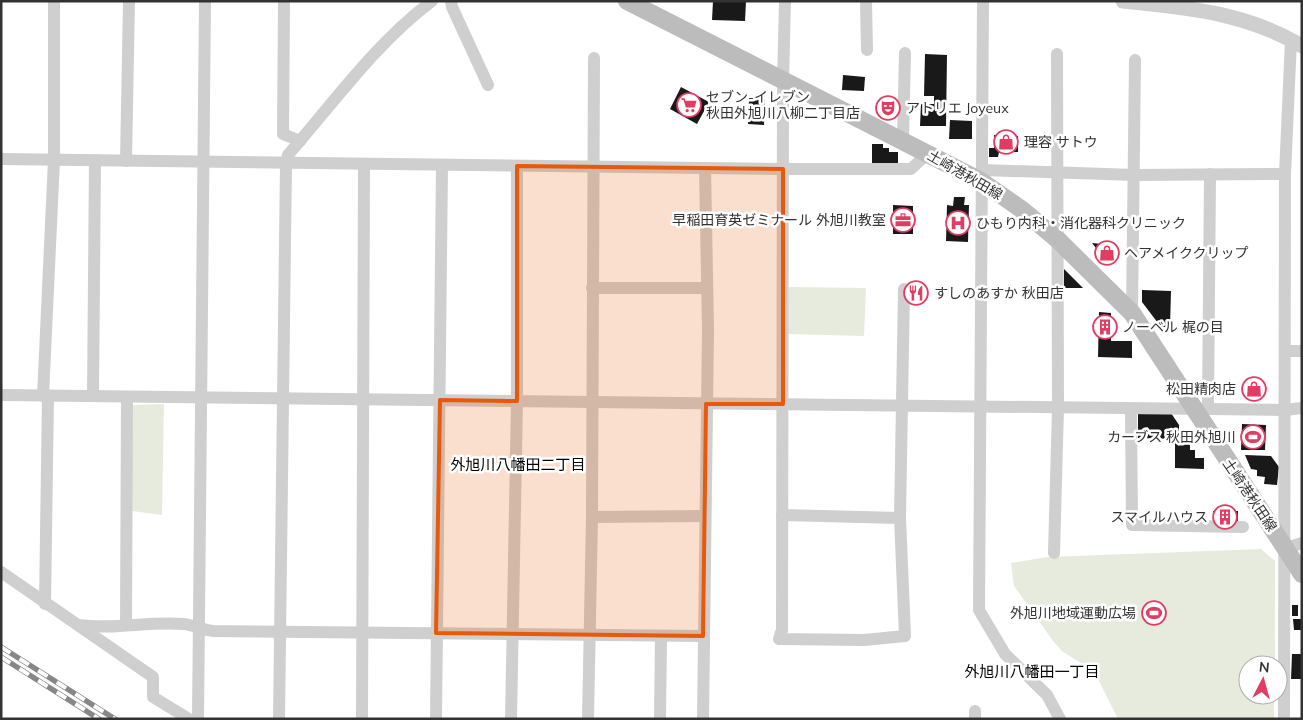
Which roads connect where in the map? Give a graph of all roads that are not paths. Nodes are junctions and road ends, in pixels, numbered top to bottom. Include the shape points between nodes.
1 (54, 1) edge
2 (129, 1) edge
3 (205, 1) edge
4 (284, 1) edge
5 (432, 1) edge
6 (451, 1) edge
7 (627, 1) edge
8 (786, 1) edge
9 (866, 1) edge
10 (984, 1) edge
11 (1123, 1) edge
12 (1296, 43) edge
13 (867, 50) dead end
14 (905, 53) dead end
15 (1057, 54) dead end
16 (594, 58) dead end
17 (1135, 60) dead end
18 (783, 82) junction
19 (488, 85) dead end
20 (300, 141) junction
21 (903, 141) junction
22 (928, 153) junction
23 (1, 159) edge
24 (54, 160) junction
25 (95, 160) junction
26 (126, 161) junction
27 (204, 162) junction
28 (286, 163) junction
29 (364, 164) junction
30 (442, 165) junction
31 (517, 166) junction
32 (592, 167) junction
33 (705, 168) junction
34 (783, 169) junction
35 (1056, 173) junction
36 (1210, 174) junction
37 (1285, 174) junction
38 (1135, 175) junction
39 (982, 176) junction
40 (1057, 239) junction
41 (592, 288) junction
42 (707, 288) junction
43 (904, 289) dead end
44 (1132, 313) junction
45 (1285, 351) junction
46 (1302, 351) edge
47 (1, 395) edge
48 (46, 396) junction
49 (93, 396) junction
50 (126, 397) junction
51 (202, 398) junction
52 (282, 398) junction
53 (364, 400) junction
54 (440, 400) junction
55 (517, 402) junction
56 (592, 402) junction
57 (706, 404) junction
58 (783, 404) junction
59 (903, 406) junction
60 (982, 407) junction
61 (1058, 408) junction
62 (1302, 408) edge
63 (1131, 409) junction
64 (1200, 409) junction
65 (1284, 410) junction
66 (782, 515) junction
67 (705, 516) junction
68 (592, 518) junction
69 (900, 518) junction
70 (1243, 527) dead end
71 (1294, 546) edge
72 (1054, 553) dead end
73 (1, 572) edge
74 (1302, 574) edge
75 (46, 604) junction
76 (79, 625) junction
77 (126, 625) junction
78 (200, 630) junction
79 (279, 631) junction
80 (361, 632) junction
81 (436, 633) junction
82 (512, 634) junction
83 (589, 635) junction
84 (661, 636) junction
85 (703, 636) junction
86 (189, 719) edge
87 (198, 719) edge
88 (280, 719) edge
89 (362, 719) edge
90 (436, 719) edge
91 (511, 719) edge
92 (588, 719) edge
93 (660, 719) edge
94 (703, 719) edge
95 (1060, 719) edge
96 (1284, 719) edge

1 - 24 street
2 - 26 street
3 - 27 street
4 - 20 street via 283,134
5 - 20 street via 376,51
6 - 19 street
7 - 18 main road, 土崎港秋田線
8 - 18 street
9 - 13 street
10 - 39 street
11 - 12 street via 1202,9 1251,21
12 - 37 street
14 - 21 street
15 - 35 street
16 - 32 street
17 - 38 street
18 - 21 main road, 土崎港秋田線
18 - 34 street
20 - 28 street via 288,155
21 - 22 main road, 土崎港秋田線
22 - 34 street via 911,169
22 - 39 main road, 土崎港秋田線
23 - 24 street
24 - 25 street
24 - 48 street
25 - 26 street
25 - 49 street
26 - 27 street
27 - 28 street
27 - 51 street
28 - 29 street
28 - 52 street
29 - 30 street
29 - 53 street
30 - 31 street
30 - 54 street
31 - 32 street
31 - 55 street
32 - 33 street
32 - 41 street
33 - 34 street
33 - 42 street
34 - 58 street
35 - 38 street
35 - 39 street
35 - 40 street
36 - 37 street
36 - 38 street
36 - 64 street
37 - 45 street
38 - 44 street
39 - 40 main road, 土崎港秋田線
39 - 60 street
40 - 44 main road, 土崎港秋田線
40 - 61 street
41 - 42 street
41 - 56 street
42 - 57 street
43 - 59 street
44 - 64 main road, 土崎港秋田線
45 - 46 street
45 - 65 street
47 - 48 street
48 - 49 street
48 - 75 street
49 - 50 street
50 - 51 street
50 - 77 street
51 - 52 street
51 - 78 street
52 - 53 street
52 - 79 street
53 - 54 street
53 - 80 street
54 - 55 street
54 - 81 street
55 - 56 street
55 - 82 street
56 - 57 street
56 - 68 street
57 - 58 street
57 - 67 street
58 - 59 street
58 - 66 street
59 - 60 street
59 - 69 street
60 - 61 street
60 - 95 street via 978,610 1005,654 1047,696
61 - 63 street
61 - 72 street
62 - 65 street
63 - 64 street
63 - 70 street via 1132,525
64 - 65 street
64 - 71 main road, 土崎港秋田線
65 - 71 street via 1283,511
66 - 69 street
66 - 69 street via 780,639 864,640 906,636
67 - 68 street
67 - 85 street
68 - 83 street
71 - 74 main road, 土崎港秋田線
71 - 96 street
73 - 75 street
75 - 76 street
76 - 77 street
76 - 86 street via 153,677 153,696
77 - 78 street via 186,624
78 - 79 street
78 - 87 street
79 - 80 street
79 - 88 street
80 - 81 street
80 - 89 street
81 - 82 street
81 - 90 street
82 - 83 street
82 - 91 street
83 - 84 street
83 - 92 street
84 - 85 street
84 - 93 street
85 - 94 street

